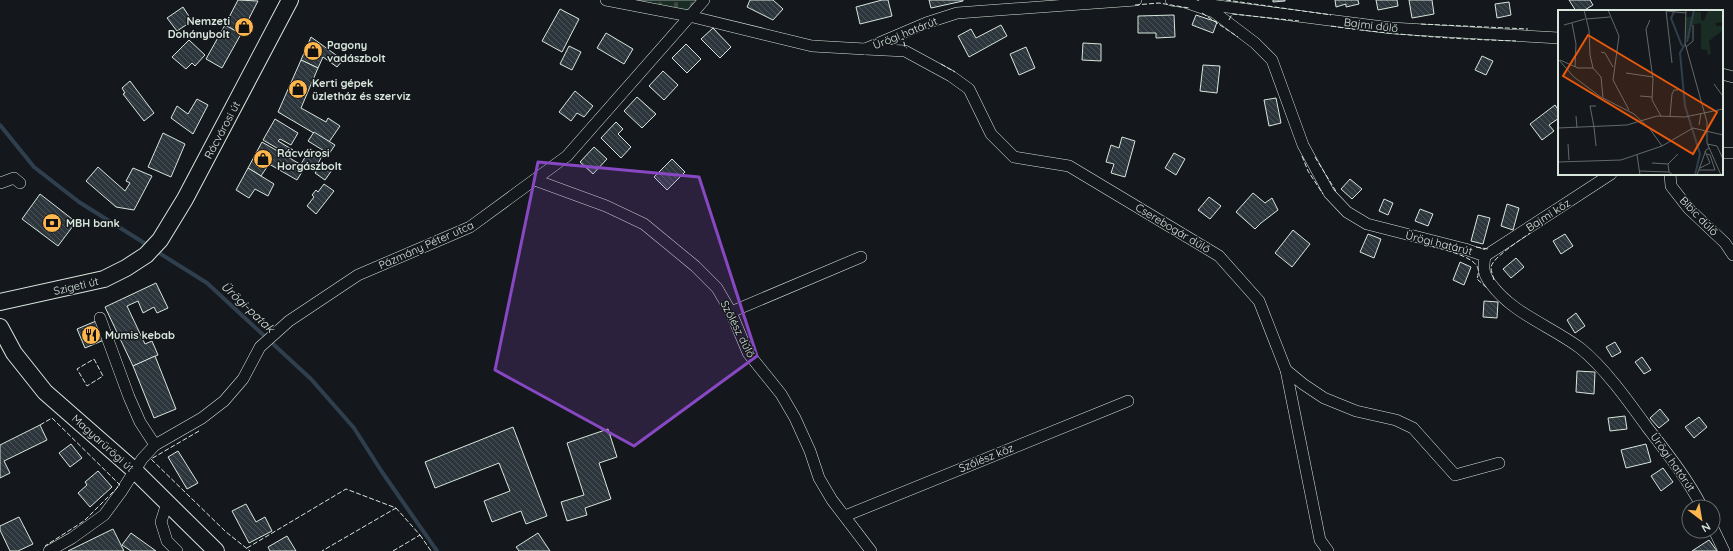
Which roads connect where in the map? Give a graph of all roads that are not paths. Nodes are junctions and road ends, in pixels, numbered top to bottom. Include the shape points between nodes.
1 (290, 0) edge
2 (606, 0) edge
3 (704, 0) edge
4 (1136, 0) edge
5 (1171, 0) edge
6 (1185, 2) junction
7 (689, 16) junction
8 (1558, 38) edge
9 (865, 49) junction
10 (1723, 74) edge
11 (1733, 77) edge
12 (1609, 175) edge
13 (1670, 175) edge
14 (536, 180) junction
15 (0, 183) edge
16 (20, 184) dead end
17 (1733, 254) edge
18 (146, 255) joint
19 (1485, 256) junction
20 (861, 257) dead end
21 (0, 302) edge
22 (731, 312) junction
23 (100, 318) dead end
24 (0, 327) edge
25 (1286, 370) junction
26 (1128, 401) dead end
27 (155, 445) junction
28 (1499, 463) dead end
29 (134, 470) junction
30 (1698, 499) edge
31 (167, 503) junction
32 (845, 516) junction
33 (1718, 539) edge
34 (49, 551) edge
35 (177, 551) edge
36 (216, 551) edge
37 (871, 551) edge
38 (1328, 551) edge
39 (1724, 551) edge

1 - 18 street, Rácvárosi út via 185,199 160,240
2 - 7 street, Ürögi határút
3 - 7 street, Pázmány Péter utca
4 - 9 street, Ürögi határút via 957,13
5 - 6 street, Ürögi határút
6 - 8 street, Bajmi dűlő via 1391,28
6 - 19 street, Ürögi határút via 1214,12 1256,43 1272,60 1303,145 1329,193 1347,212 1367,224 1465,248
7 - 9 street, Ürögi határút via 812,46
7 - 14 street, Pázmány Péter utca via 568,156
9 - 25 street, Cserebogár dűlő via 905,51 952,76 968,89 991,134 1014,157 1069,166 1219,256 1259,301
10 - 11 street
12 - 19 street, Bajmi köz
13 - 17 street, Bíbic dűlő via 1672,186 1689,209
14 - 22 street, Szőlész dűlő via 606,206 644,224 695,266 717,288
14 - 27 street, Pázmány Péter utca via 470,227 358,275 289,321 260,348 243,379 224,401 202,418
15 - 16 street via 14,178
18 - 21 street, Szigeti út via 104,279
19 - 30 street, Ürögi határút via 1483,269 1491,284 1527,315 1580,349 1597,365 1626,397 1682,471
20 - 22 street
22 - 32 street, Szőlész dűlő via 748,353 781,394 810,451 819,478
23 - 27 street via 129,397 140,422
24 - 29 street, Magyarürögi út via 14,353 45,392
25 - 28 street via 1324,398 1356,411 1396,420 1413,428 1455,476
25 - 38 street, Cserebogár dűlő via 1320,540
26 - 32 street, Szőlész köz
27 - 29 street, Pázmány Péter utca
29 - 31 street, Magyarürögi út
29 - 34 street, Pázmány Péter utca via 104,515
31 - 35 street via 161,522 167,541
31 - 36 street, Magyarürögi út
32 - 37 street, Szőlész dűlő
33 - 39 street

